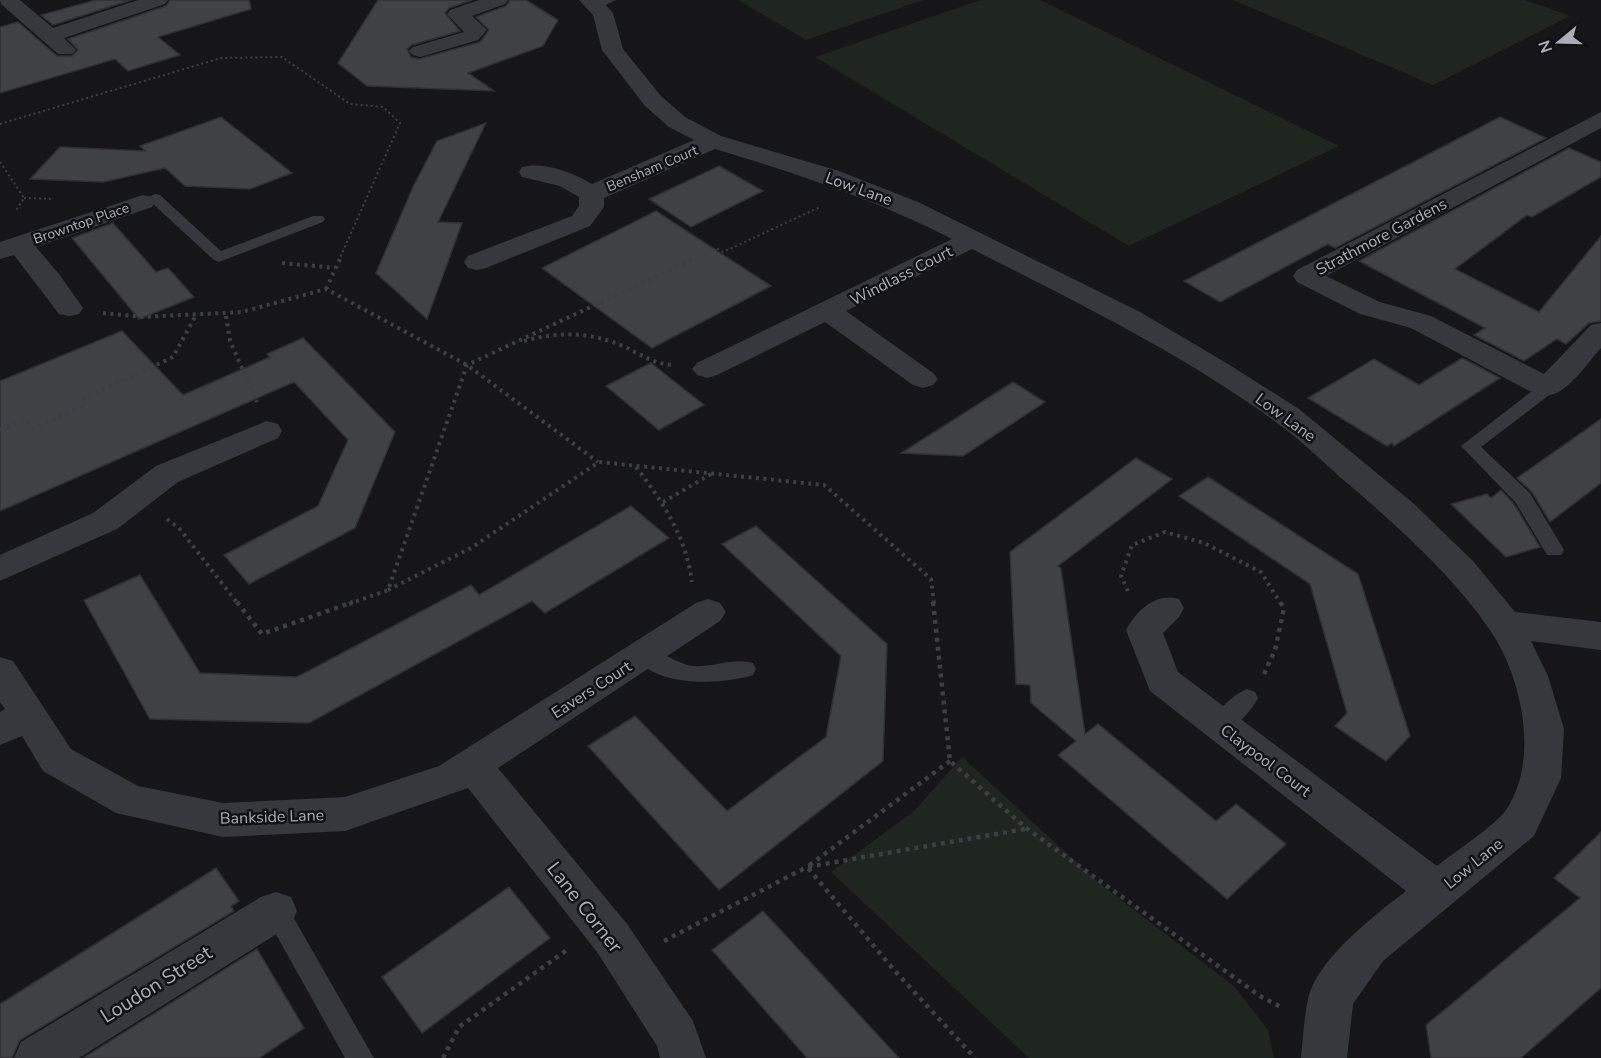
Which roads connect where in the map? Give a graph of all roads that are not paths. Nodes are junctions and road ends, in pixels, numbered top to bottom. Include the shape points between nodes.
1 (8, 0) edge
2 (158, 0) edge
3 (498, 0) edge
4 (598, 2) edge
5 (50, 36) junction
6 (66, 51) dead end
7 (420, 51) dead end
8 (1601, 118) edge
9 (713, 141) junction
10 (531, 172) dead end
11 (591, 194) junction
12 (143, 202) joint
13 (318, 219) dead end
14 (974, 238) junction
15 (10, 247) edge
16 (477, 262) dead end
17 (69, 309) road end
18 (828, 311) junction
19 (1601, 331) edge
20 (706, 369) road end
21 (923, 379) dead end
22 (1547, 388) junction
23 (267, 431) road end
24 (1554, 550) dead end
25 (0, 569) edge
26 (702, 616) road end
27 (1155, 619) road end
28 (1505, 624) junction
29 (1601, 636) edge
30 (645, 654) junction
31 (746, 669) dead end
32 (0, 671) edge
33 (1248, 698) road end
34 (14, 722) edge
35 (1220, 725) junction
36 (472, 765) junction
37 (1438, 891) junction
38 (276, 911) joint
39 (1325, 1044) edge
40 (37, 1058) edge
41 (360, 1058) edge
42 (682, 1058) edge

1 - 5 street
2 - 5 street
3 - 7 street via 457,14 477,30 471,36
4 - 9 street, Low Lane via 613,50 653,101 677,122
5 - 6 street
8 - 22 street, Strathmore Gardens via 1306,276 1370,308 1421,322
9 - 11 street, Bensham Court
9 - 14 street, Low Lane via 862,189
10 - 11 street, Bensham Court via 568,180
11 - 16 street, Bensham Court via 592,207 580,221
12 - 13 lane via 156,198 219,257
12 - 15 street, Browntop Place
14 - 18 street, Windlass Court
14 - 28 street, Low Lane via 1130,318 1288,416 1401,511 1461,570
15 - 17 street, Browntop Place via 50,280
18 - 20 street, Windlass Court
18 - 21 street, Windlass Court
19 - 22 street
22 - 24 lane via 1470,446 1523,498
23 - 25 street via 167,474 105,521
26 - 30 street, Eavers Court
27 - 35 street, Claypool Court via 1162,681
28 - 29 street
28 - 37 street, Low Lane via 1530,676 1545,729 1541,778 1520,824
30 - 31 lane via 671,671 701,676
30 - 36 street, Eavers Court
32 - 34 street, Bankside Lane
33 - 35 lane
34 - 36 street, Bankside Lane via 57,760 130,801 223,820 345,814 452,778
35 - 37 street, Claypool Court
36 - 42 street, Lane Corner via 602,926 677,1037
37 - 39 street, Low Lane via 1368,947 1331,997
38 - 40 street, Loudon Street
38 - 41 lane

